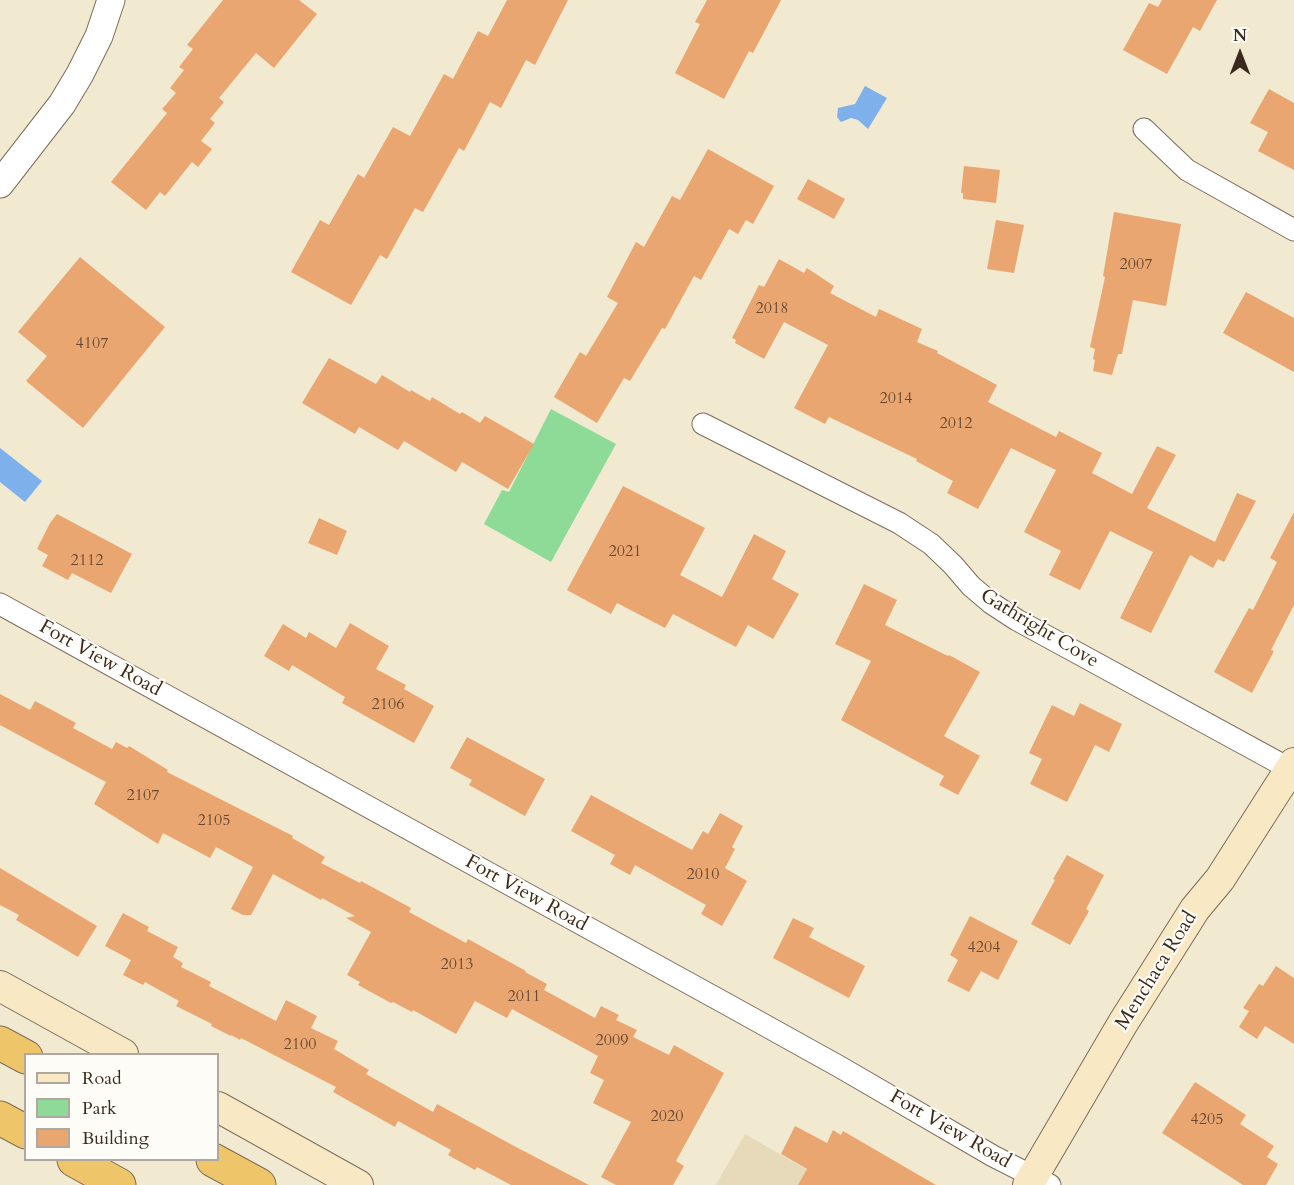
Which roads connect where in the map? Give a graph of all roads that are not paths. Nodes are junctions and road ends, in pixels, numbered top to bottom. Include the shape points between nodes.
1 (111, 0) edge
2 (1144, 129) dead end
3 (0, 184) edge
4 (1294, 230) edge
5 (703, 424) dead end
6 (0, 604) edge
7 (1292, 766) edge
8 (0, 986) edge
9 (0, 1043) edge
10 (121, 1053) edge
11 (24, 1056) edge
12 (219, 1108) edge
13 (0, 1118) edge
14 (24, 1131) edge
15 (76, 1161) edge
16 (215, 1161) edge
17 (1037, 1182) edge
18 (119, 1185) edge
19 (259, 1185) edge
20 (358, 1185) edge

1 - 3 street via 99,36 62,104
2 - 4 street via 1186,170
5 - 7 street, Gathright Cove via 899,523 932,544 971,586 1017,620
6 - 17 street, Fort View Road via 732,1007
7 - 17 main road, Menchaca Road via 1123,1023
8 - 10 main road
9 - 11 highway
12 - 20 main road
13 - 14 highway
15 - 18 highway
16 - 19 highway

